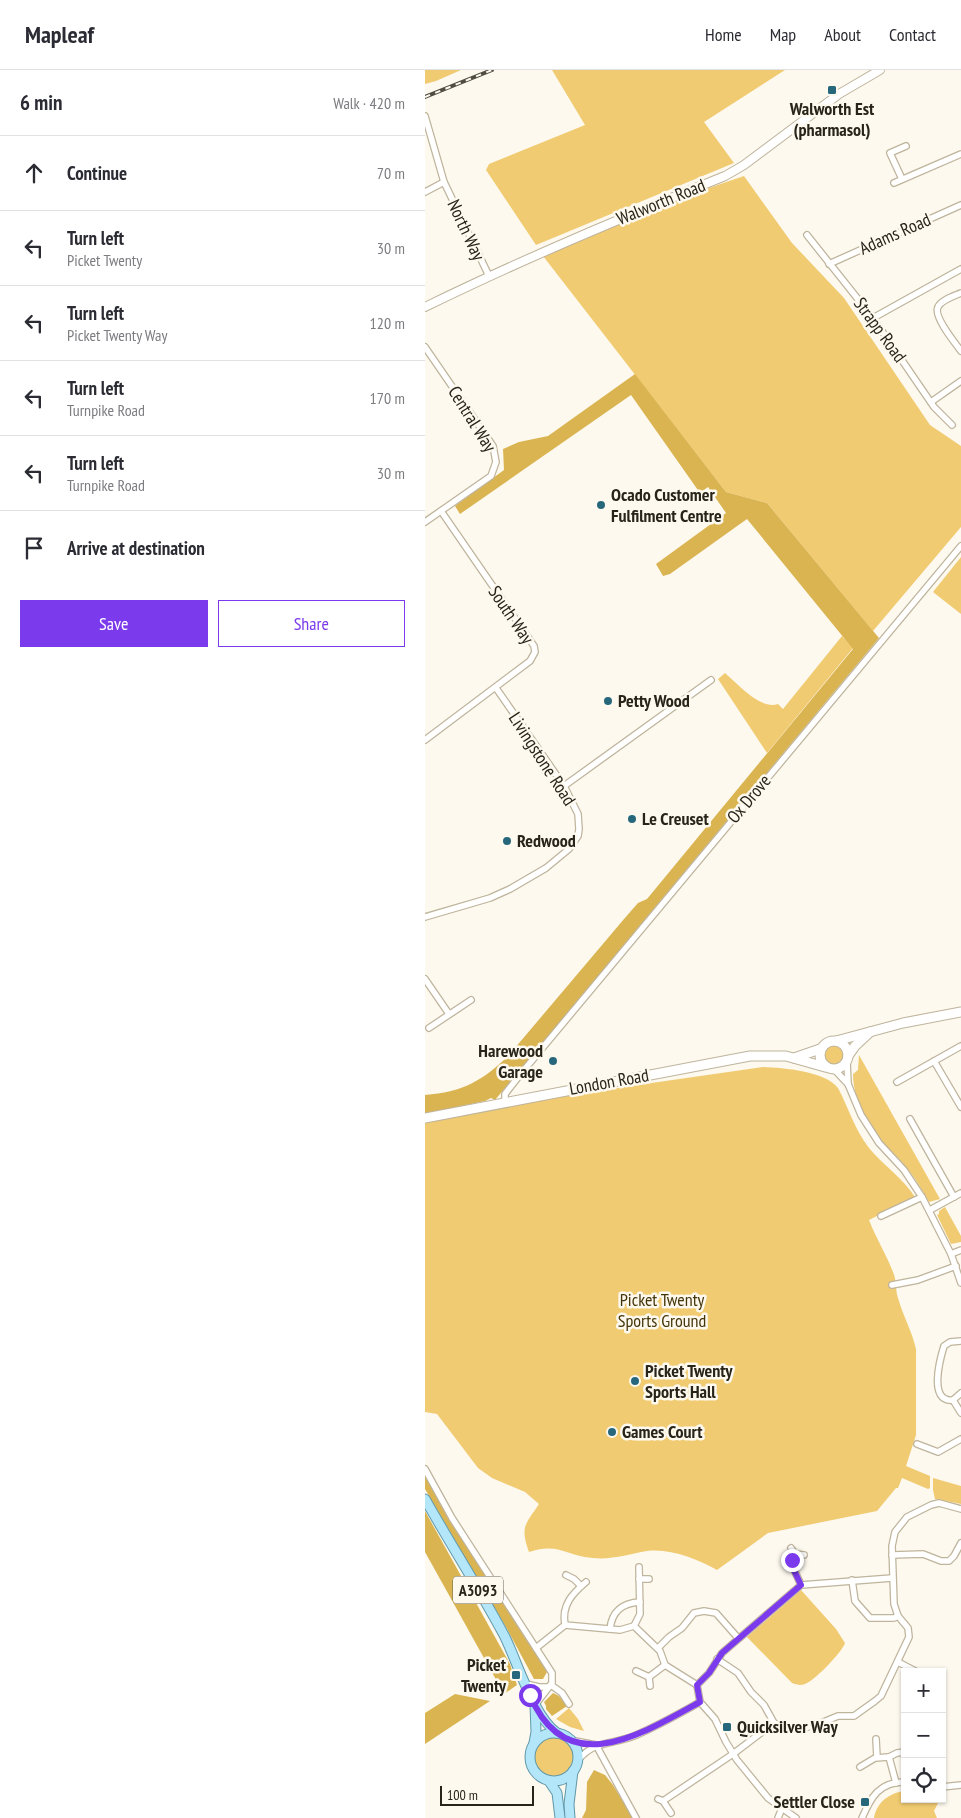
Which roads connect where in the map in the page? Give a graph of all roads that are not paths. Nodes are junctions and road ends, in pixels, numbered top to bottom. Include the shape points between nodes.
1 (880, 70) edge
2 (425, 116) edge
3 (906, 146) dead end
4 (961, 154) edge
5 (902, 180) junction
6 (444, 182) junction
7 (894, 183) dead end
8 (425, 192) edge
9 (961, 205) edge
10 (807, 235) dead end
11 (829, 264) junction
12 (961, 269) edge
13 (489, 276) junction
14 (961, 293) edge
15 (425, 307) edge
16 (873, 318) junction
17 (425, 347) edge
18 (961, 351) edge
19 (961, 382) edge
20 (931, 402) junction
21 (952, 425) dead end
22 (441, 511) junction
23 (425, 522) edge
24 (961, 546) edge
25 (711, 680) dead end
26 (496, 688) junction
27 (425, 740) edge
28 (564, 786) junction
29 (425, 917) edge
30 (425, 979) edge
31 (471, 1000) dead end
32 (961, 1012) edge
33 (449, 1014) junction
34 (429, 1028) dead end
35 (871, 1032) junction
36 (836, 1040) junction
37 (961, 1046) edge
38 (820, 1049) junction
39 (794, 1058) junction
40 (847, 1058) junction
41 (934, 1061) junction
42 (829, 1068) junction
43 (897, 1082) dead end
44 (849, 1084) junction
45 (505, 1102) junction
46 (961, 1107) edge
47 (425, 1118) edge
48 (910, 1119) dead end
49 (961, 1193) edge
50 (922, 1197) junction
51 (954, 1197) junction
52 (929, 1210) junction
53 (881, 1216) dead end
54 (961, 1250) edge
55 (951, 1254) junction
56 (956, 1266) junction
57 (961, 1283) edge
58 (892, 1285) dead end
59 (961, 1341) edge
60 (961, 1393) edge
61 (953, 1400) junction
62 (961, 1413) edge
63 (961, 1439) edge
64 (917, 1444) dead end
65 (425, 1469) edge
66 (425, 1499) edge
67 (961, 1509) edge
68 (961, 1543) edge
69 (791, 1548) dead end
70 (795, 1554) junction
71 (804, 1555) dead end
72 (892, 1555) junction
73 (639, 1567) dead end
74 (566, 1575) dead end
75 (892, 1578) junction
76 (639, 1579) junction
77 (649, 1579) dead end
78 (852, 1580) junction
79 (586, 1582) dead end
80 (801, 1585) junction
81 (581, 1586) junction
82 (640, 1602) junction
83 (898, 1616) junction
84 (565, 1624) junction
85 (634, 1626) junction
86 (610, 1629) junction
87 (738, 1638) junction
88 (536, 1648) junction
89 (658, 1648) junction
90 (717, 1659) junction
91 (898, 1662) junction
92 (665, 1666) junction
93 (909, 1668) edge
94 (635, 1671) dead end
95 (649, 1677) junction
96 (526, 1684) junction
97 (697, 1685) junction
98 (549, 1686) junction
99 (650, 1686) dead end
100 (700, 1702) junction
101 (569, 1704) dead end
102 (535, 1705) junction
103 (774, 1723) junction
104 (557, 1734) junction
105 (876, 1739) dead end
106 (570, 1740) junction
107 (534, 1743) junction
108 (596, 1746) junction
109 (901, 1752) edge
110 (733, 1754) junction
111 (877, 1757) junction
112 (889, 1757) junction
113 (577, 1760) junction
114 (860, 1767) dead end
115 (573, 1771) junction
116 (549, 1781) junction
117 (901, 1782) edge
118 (896, 1783) junction
119 (961, 1785) edge
120 (946, 1787) edge
121 (782, 1808) junction
122 (671, 1813) dead end
123 (560, 1818) edge
124 (570, 1818) edge
125 (636, 1818) edge
126 (778, 1818) edge
127 (796, 1818) edge
128 (862, 1818) edge

1 - 13 street, Walworth Road via 839,94 725,176
2 - 6 street, North Way
3 - 5 street via 890,153
4 - 5 street
5 - 7 street
6 - 8 street, North Way
6 - 13 street, North Way
9 - 11 street, Adams Road
10 - 11 street, Strapp Road
11 - 16 street, Strapp Road
12 - 16 street
13 - 15 street, Walworth Road
14 - 18 street via 941,303 937,309 938,316
16 - 20 street, Strapp Road
17 - 22 street, Central Way via 495,453 495,469 491,476
19 - 20 street
20 - 21 street, Strapp Road
22 - 23 street, Central Way
22 - 26 street, South Way via 534,646 535,652 530,661
24 - 45 street, Ox Drove via 519,1076 505,1094
25 - 28 street
26 - 27 street, South Way
26 - 28 street, Livingstone Road
28 - 29 street, Livingstone Road via 579,820 578,836 569,849 546,868 510,889
30 - 33 street
31 - 33 street
32 - 35 main road
33 - 34 street
35 - 36 main road, London Road
35 - 40 main road
36 - 38 main road, London Road via 827,1042
36 - 40 main road via 846,1048
37 - 41 street
38 - 39 main road, London Road
38 - 42 main road via 819,1059
39 - 42 main road, London Road
39 - 45 main road, London Road via 749,1056
40 - 42 main road via 841,1067
40 - 44 street
41 - 43 street
41 - 46 street
42 - 44 street
44 - 50 street via 870,1131 904,1170
45 - 47 main road, London Road
48 - 51 street
49 - 51 street
50 - 52 street
50 - 53 street
51 - 52 street
52 - 55 street
54 - 55 street
55 - 56 street
56 - 57 street
56 - 58 street via 918,1280
59 - 61 street via 944,1346 938,1371 938,1390 945,1399
60 - 61 street
61 - 62 street
63 - 64 street via 938,1452
65 - 88 street via 452,1518
66 - 96 main road, A3093 via 490,1610
67 - 72 street via 935,1504 907,1517 895,1532
68 - 72 street via 949,1561 923,1554
69 - 70 street
70 - 71 street
70 - 80 street via 792,1566
72 - 75 street
73 - 76 street
74 - 81 street
75 - 78 street
75 - 83 street
76 - 77 street
76 - 82 street
78 - 80 street
78 - 83 street via 855,1601 870,1618
79 - 81 street
80 - 87 street
81 - 84 street via 566,1605
82 - 85 street via 639,1617
82 - 86 street via 620,1608 613,1616
83 - 91 street via 907,1626 909,1637
84 - 86 street
84 - 88 street
85 - 86 street via 623,1630
85 - 89 street
87 - 89 street via 716,1613 698,1611
87 - 90 street
88 - 98 street via 552,1673
89 - 92 street
90 - 97 street
90 - 103 street via 738,1673
91 - 93 street
91 - 103 street via 879,1698 856,1715 837,1716 801,1729 789,1729
92 - 95 street
92 - 97 street
94 - 95 street
95 - 99 street
96 - 98 street
96 - 102 main road, A3093
97 - 100 street
98 - 101 street via 563,1693
98 - 102 street
100 - 108 street via 634,1736
100 - 110 street via 715,1719
102 - 104 main road, A3093 via 547,1725
102 - 107 main road, A3093
103 - 110 street
104 - 106 main road
104 - 107 main road via 543,1736
105 - 111 street
106 - 108 street
106 - 113 main road
107 - 116 main road via 529,1754 532,1768 538,1776
108 - 113 street
108 - 125 street
109 - 112 street
110 - 121 street via 768,1798
110 - 122 street via 660,1800
111 - 112 street
111 - 114 street
112 - 118 street
113 - 115 main road
115 - 116 main road via 560,1781
115 - 124 main road
116 - 123 main road via 557,1793
117 - 118 street
118 - 128 street via 874,1794
119 - 120 street
121 - 126 street
121 - 127 street

